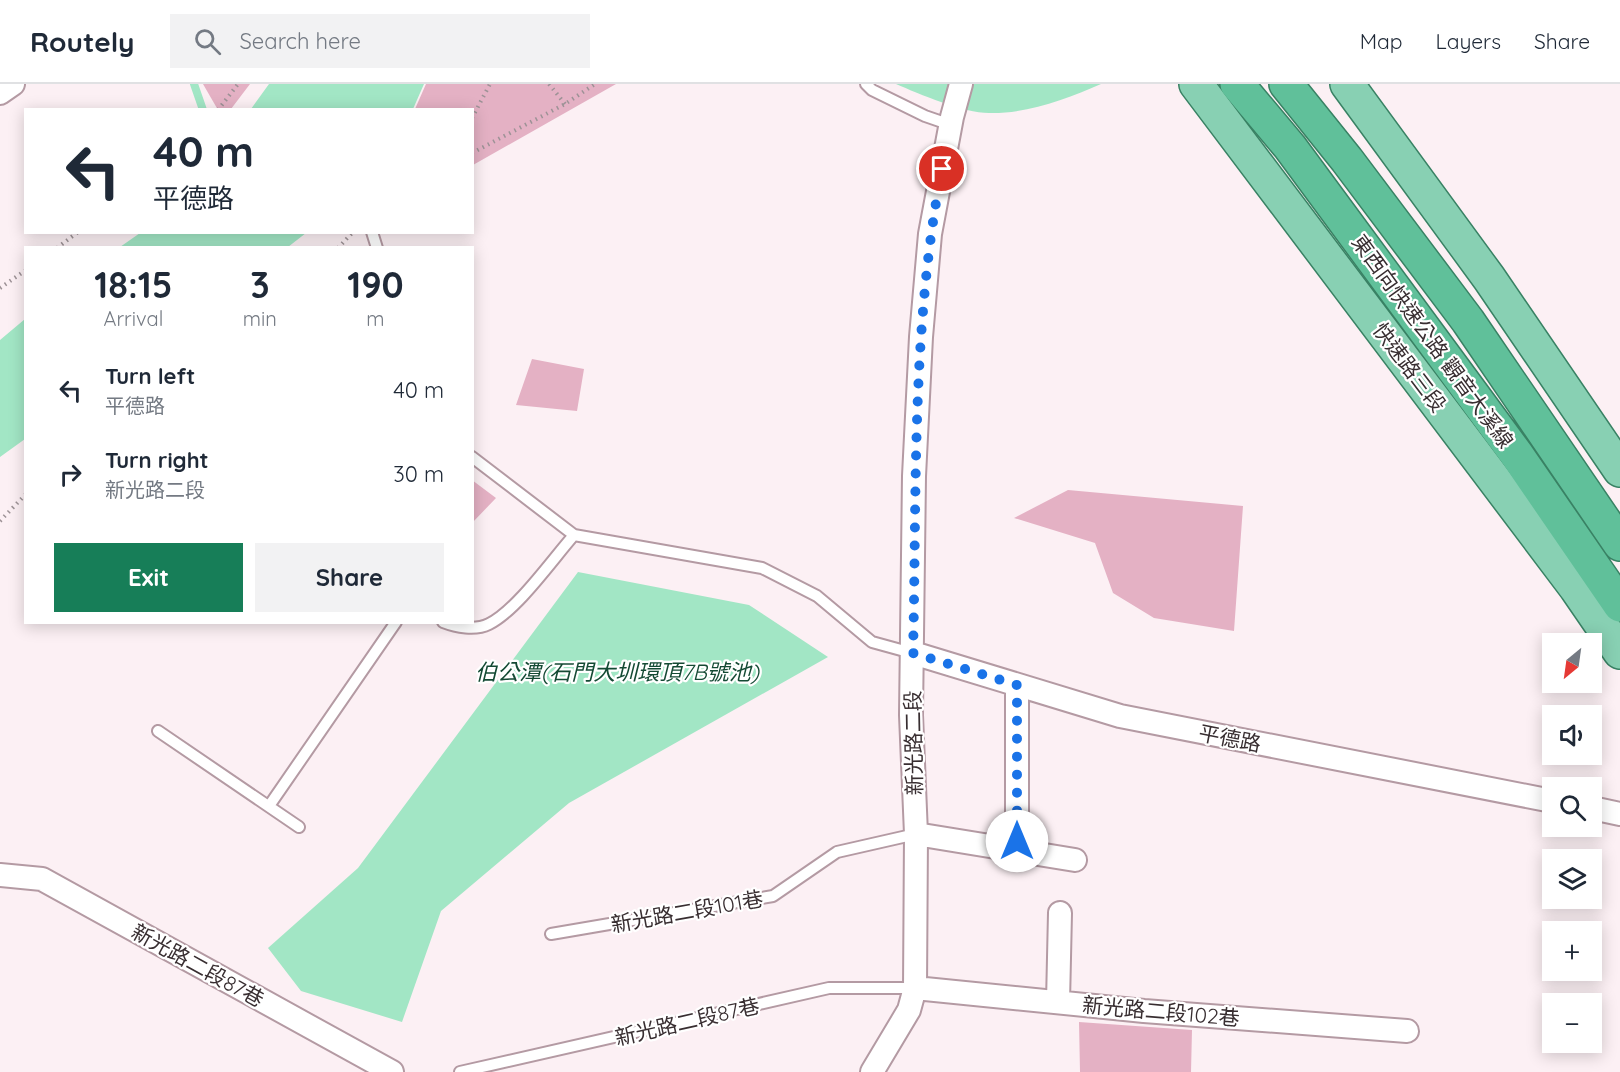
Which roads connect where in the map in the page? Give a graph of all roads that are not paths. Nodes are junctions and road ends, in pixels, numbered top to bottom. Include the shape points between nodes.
1 (13, 84) edge
2 (866, 84) edge
3 (962, 84) edge
4 (1196, 84) edge
5 (1237, 84) edge
6 (1286, 84) edge
7 (1347, 84) edge
8 (0, 93) edge
9 (952, 121) junction
10 (474, 459) edge
11 (1620, 470) edge
12 (574, 536) junction
13 (1620, 544) edge
14 (1620, 605) edge
15 (395, 624) edge
16 (448, 624) edge
17 (1620, 652) edge
18 (913, 653) junction
19 (1017, 685) junction
20 (158, 731) dead end
21 (1542, 799) edge
22 (269, 806) junction
23 (1602, 810) edge
24 (1620, 814) edge
25 (299, 827) dead end
26 (915, 834) junction
27 (1017, 841) dead end
28 (1075, 860) dead end
29 (0, 875) edge
30 (1060, 913) dead end
31 (551, 934) dead end
32 (915, 988) junction
33 (1058, 1002) junction
34 (1407, 1031) dead end
35 (392, 1072) edge
36 (460, 1072) edge
37 (872, 1072) edge

1 - 8 street
2 - 9 lane via 925,116
3 - 9 street, 新光路二段
4 - 17 main road, 快速路三段 via 1576,588
5 - 14 highway, 東西向快速公路 觀音大溪線 via 1290,147 1517,455
6 - 13 highway, 東西向快速公路 觀音大溪線 via 1468,321
7 - 11 main road via 1489,278
9 - 18 street, 新光路二段 via 930,234 921,337 914,476
10 - 12 lane
12 - 16 lane via 516,602 488,625 459,628
12 - 18 lane via 762,568 817,596 872,642
15 - 22 lane
18 - 19 street, 平德路
18 - 26 street, 新光路二段
19 - 21 street, 平德路 via 1120,716
19 - 27 street
20 - 22 lane
22 - 25 lane
23 - 24 street
26 - 28 street
26 - 31 lane, 新光路二段101巷 via 837,852 773,896
26 - 32 street, 新光路二段
29 - 35 street, 新光路二段87巷 via 42,879
30 - 33 street
32 - 33 street, 新光路二段102巷
32 - 36 lane, 新光路二段87巷 via 829,988
32 - 37 street, 新光路二段 via 909,1010
33 - 34 street, 新光路二段102巷

